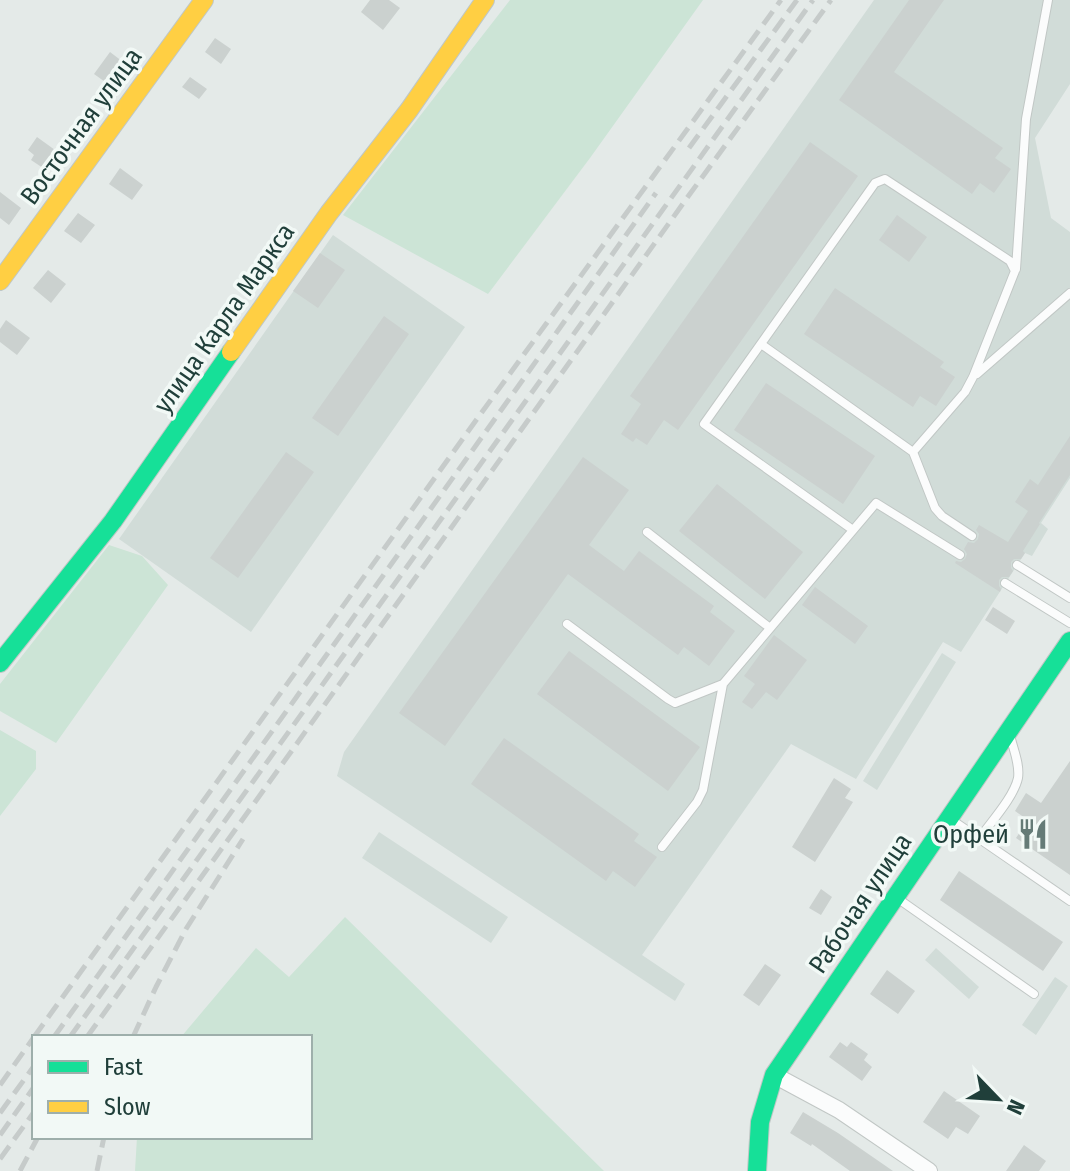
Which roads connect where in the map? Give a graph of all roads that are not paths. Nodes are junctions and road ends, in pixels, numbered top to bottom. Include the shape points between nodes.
1 (204, 0) edge
2 (1048, 0) edge
3 (479, 2) edge
4 (1015, 271) junction
5 (0, 281) edge
6 (1070, 293) edge
7 (761, 344) junction
8 (973, 377) junction
9 (913, 452) junction
10 (853, 530) junction
11 (647, 532) dead end
12 (972, 536) dead end
13 (960, 555) dead end
14 (1017, 565) dead end
15 (1005, 583) dead end
16 (1070, 598) edge
17 (1070, 623) edge
18 (567, 624) dead end
19 (770, 628) junction
20 (1070, 641) edge
21 (0, 663) edge
22 (723, 684) junction
23 (1009, 730) junction
24 (949, 818) junction
25 (979, 839) junction
26 (662, 847) dead end
27 (895, 897) junction
28 (1070, 901) edge
29 (1034, 994) dead end
30 (774, 1075) junction
31 (757, 1171) edge
32 (929, 1171) edge

1 - 5 street, Восточная улица
2 - 4 lane via 1026,119
3 - 21 street, улица Карла Маркса via 409,110 329,213 113,521
4 - 7 lane via 1010,261 885,179 875,183
4 - 8 lane
6 - 8 lane
7 - 9 lane
7 - 10 lane via 704,424
8 - 9 lane
9 - 12 lane via 935,508
10 - 13 lane via 876,503
10 - 19 lane
11 - 19 lane
14 - 16 lane
15 - 17 lane
18 - 22 lane via 675,703
19 - 22 lane
20 - 23 street, Рабочая улица
22 - 26 lane via 703,790
23 - 24 street, Рабочая улица
23 - 25 lane via 1018,778
24 - 25 lane
24 - 27 street, Рабочая улица
25 - 28 lane
27 - 29 lane
27 - 30 street, Рабочая улица
30 - 31 street, Рабочая улица via 759,1124
30 - 32 street via 839,1110

